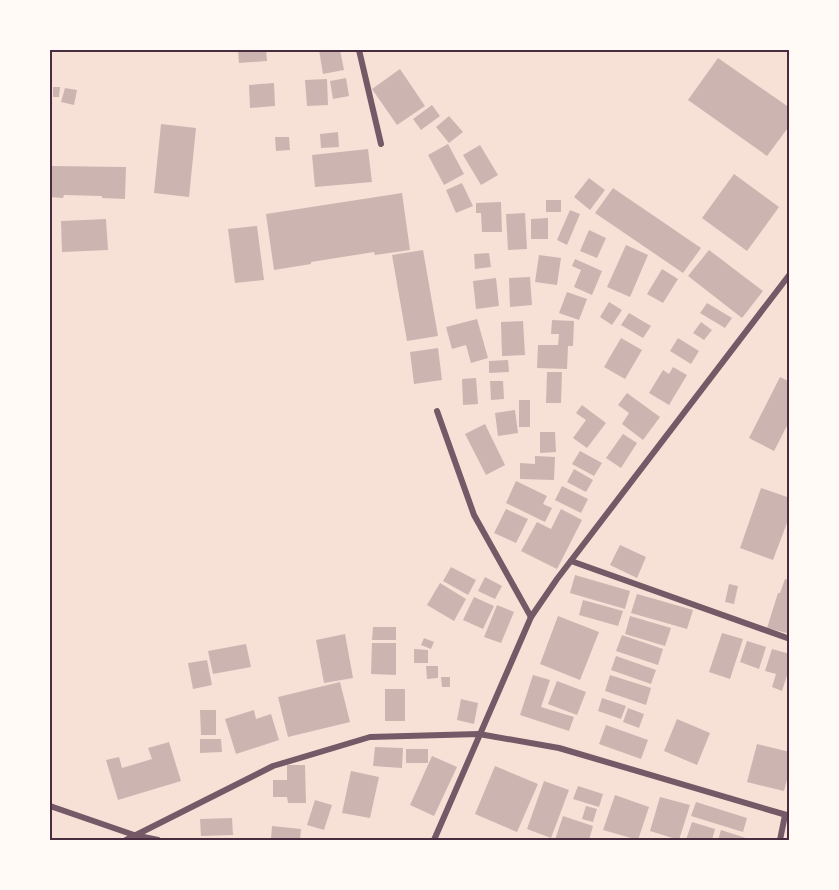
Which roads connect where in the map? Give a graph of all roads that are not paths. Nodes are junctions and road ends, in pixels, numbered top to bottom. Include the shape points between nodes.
1 (359, 50) edge
2 (381, 144) dead end
3 (789, 274) edge
4 (437, 411) dead end
5 (571, 561) junction
6 (531, 617) junction
7 (789, 639) edge
8 (479, 734) junction
9 (50, 806) edge
10 (787, 815) edge
11 (134, 835) junction
12 (126, 840) edge
13 (158, 840) edge
14 (434, 840) edge
15 (780, 840) edge

1 - 2 street
3 - 5 street
4 - 6 street via 474,515
5 - 6 street
5 - 7 street
6 - 8 street
8 - 10 street via 559,748
8 - 11 street via 370,737 273,766
8 - 14 street
9 - 11 street
10 - 15 street
11 - 12 street
11 - 13 street

